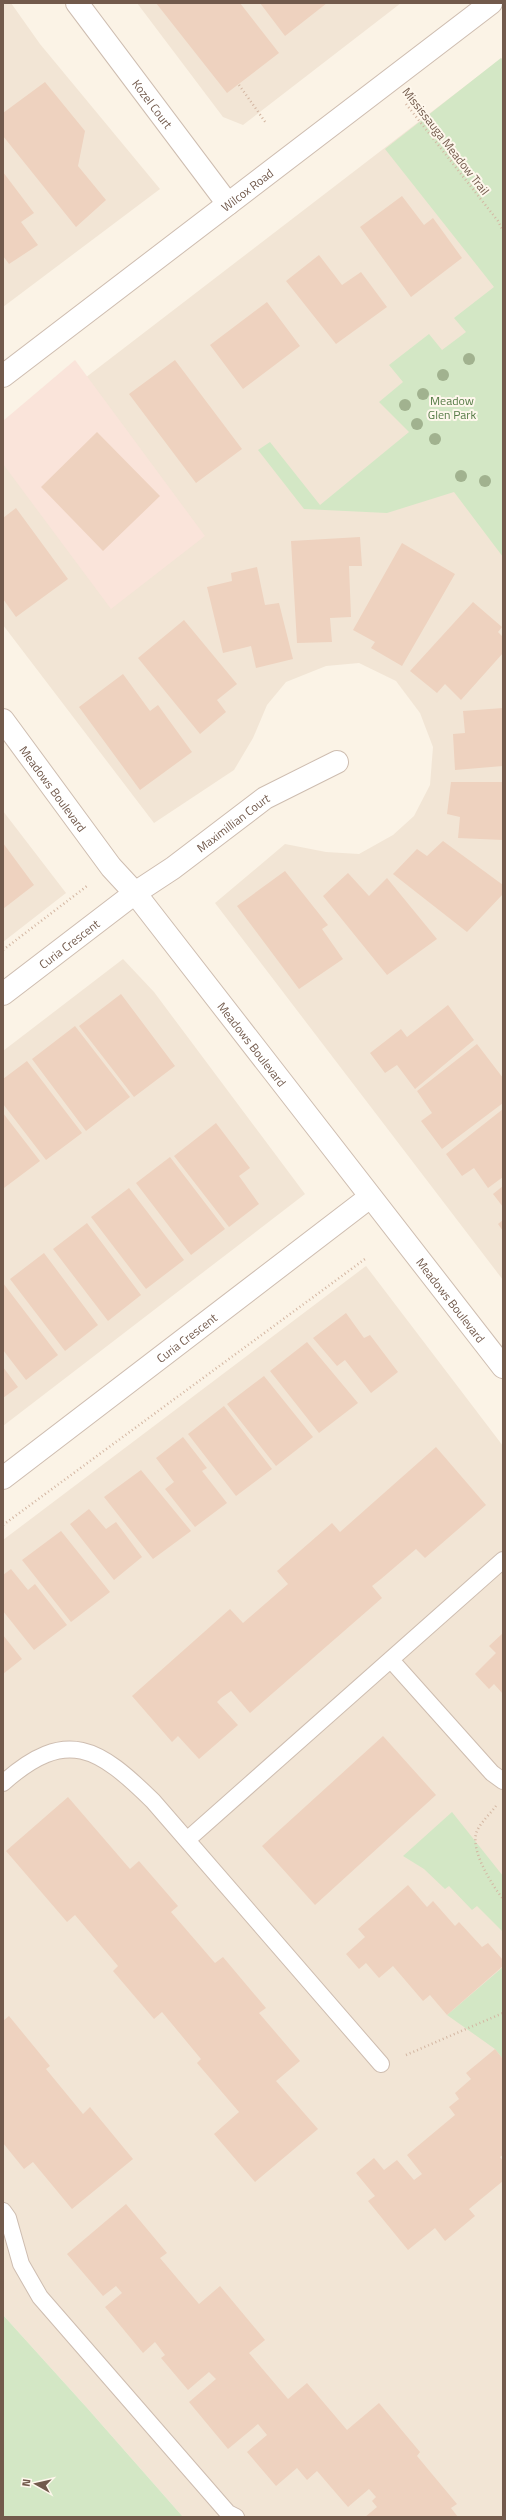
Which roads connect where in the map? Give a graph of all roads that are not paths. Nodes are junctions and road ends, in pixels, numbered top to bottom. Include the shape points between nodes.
1 (77, 3) edge
2 (491, 3) edge
3 (228, 204) junction
4 (3, 376) edge
5 (3, 720) edge
6 (337, 762) dead end
7 (135, 893) junction
8 (3, 994) edge
9 (370, 1197) junction
10 (503, 1367) edge
11 (3, 1478) edge
12 (503, 1560) edge
13 (391, 1660) junction
14 (503, 1781) edge
15 (3, 1783) edge
16 (187, 1840) junction
17 (381, 2064) road end
18 (3, 2211) edge
19 (236, 2517) edge

1 - 3 street, Kozel Court
2 - 3 street, Wilcox Road
3 - 4 street, Wilcox Road
5 - 7 street, Meadows Boulevard via 112,867
6 - 7 street, Maximillian Court via 265,798 173,868
7 - 8 street, Curia Crescent
7 - 9 street, Meadows Boulevard
9 - 10 street, Meadows Boulevard
9 - 11 street, Curia Crescent
12 - 13 lane
13 - 14 lane via 487,1767
13 - 16 lane
15 - 16 lane via 22,1766 48,1752 75,1749 101,1756 125,1774 153,1801
16 - 17 lane
18 - 19 lane via 8,2218 21,2264 40,2297 228,2513

